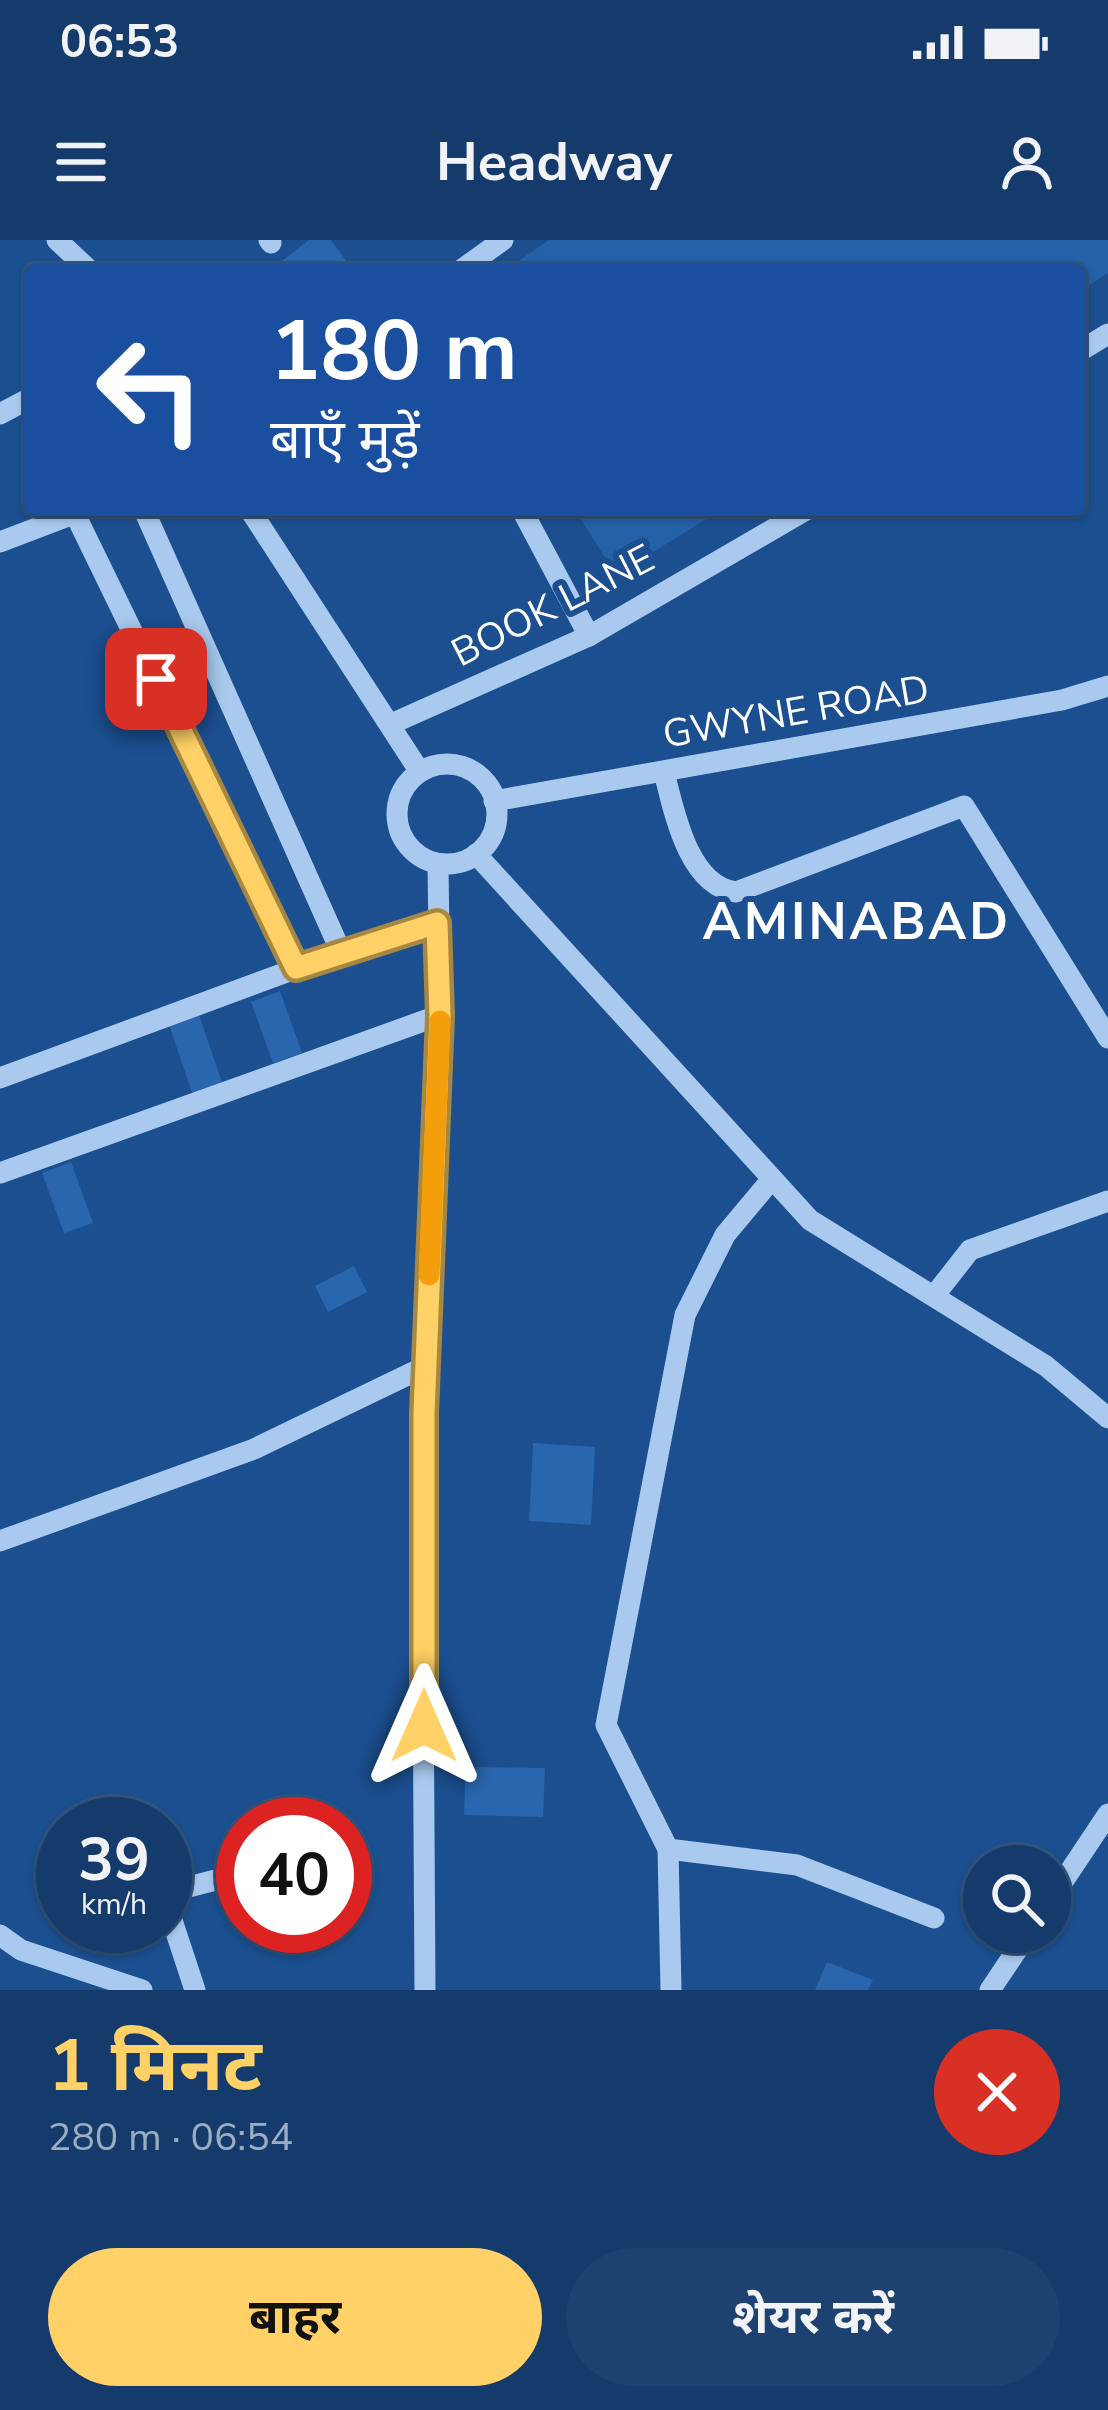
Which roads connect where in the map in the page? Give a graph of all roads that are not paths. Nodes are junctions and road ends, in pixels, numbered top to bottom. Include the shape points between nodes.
1 (57, 240) edge
2 (502, 240) edge
3 (83, 264) edge
4 (469, 264) edge
5 (69, 516) edge
6 (82, 516) edge
7 (147, 516) edge
8 (254, 516) edge
9 (525, 516) edge
10 (796, 516) edge
11 (0, 542) edge
12 (589, 637) junction
13 (1108, 686) edge
14 (391, 724) junction
15 (420, 772) junction
16 (664, 772) junction
17 (494, 801) junction
18 (476, 854) junction
19 (438, 864) junction
20 (437, 923) junction
21 (341, 952) junction
22 (296, 968) junction
23 (440, 1016) junction
24 (1108, 1039) edge
25 (0, 1078) edge
26 (0, 1173) edge
27 (772, 1180) junction
28 (1108, 1201) edge
29 (934, 1296) junction
30 (424, 1366) junction
31 (1108, 1418) edge
32 (0, 1541) edge
33 (1108, 1814) edge
34 (668, 1850) junction
35 (1071, 1869) edge
36 (934, 1918) dead end
37 (0, 1935) edge
38 (183, 1953) edge
39 (1015, 1953) edge
40 (142, 1990) edge
41 (195, 1990) edge
42 (425, 1990) edge
43 (671, 1990) edge
44 (990, 1990) edge

1 - 3 street
2 - 4 street
5 - 11 street
6 - 22 street
7 - 21 street
8 - 14 street
9 - 12 street
10 - 12 street, BOOK LANE
12 - 14 street, BOOK LANE
13 - 16 street, GWYNE ROAD
14 - 15 street
15 - 17 street via 436,765 469,769
15 - 19 street via 396,815 409,847
16 - 17 street, GWYNE ROAD
16 - 24 street via 680,837 712,884 736,892 964,806
17 - 18 street via 491,837
18 - 19 street
18 - 27 street
19 - 20 street
20 - 21 street
20 - 23 street
21 - 22 street
22 - 25 street
23 - 26 street
23 - 30 street
27 - 29 street via 810,1220
27 - 34 street via 725,1234 685,1315 606,1725
28 - 29 street via 970,1250
29 - 31 street via 1046,1366
30 - 32 street via 254,1449
30 - 42 street
33 - 35 street
34 - 36 street via 797,1864
34 - 43 street
37 - 40 street via 21,1950
38 - 41 street
39 - 44 street

